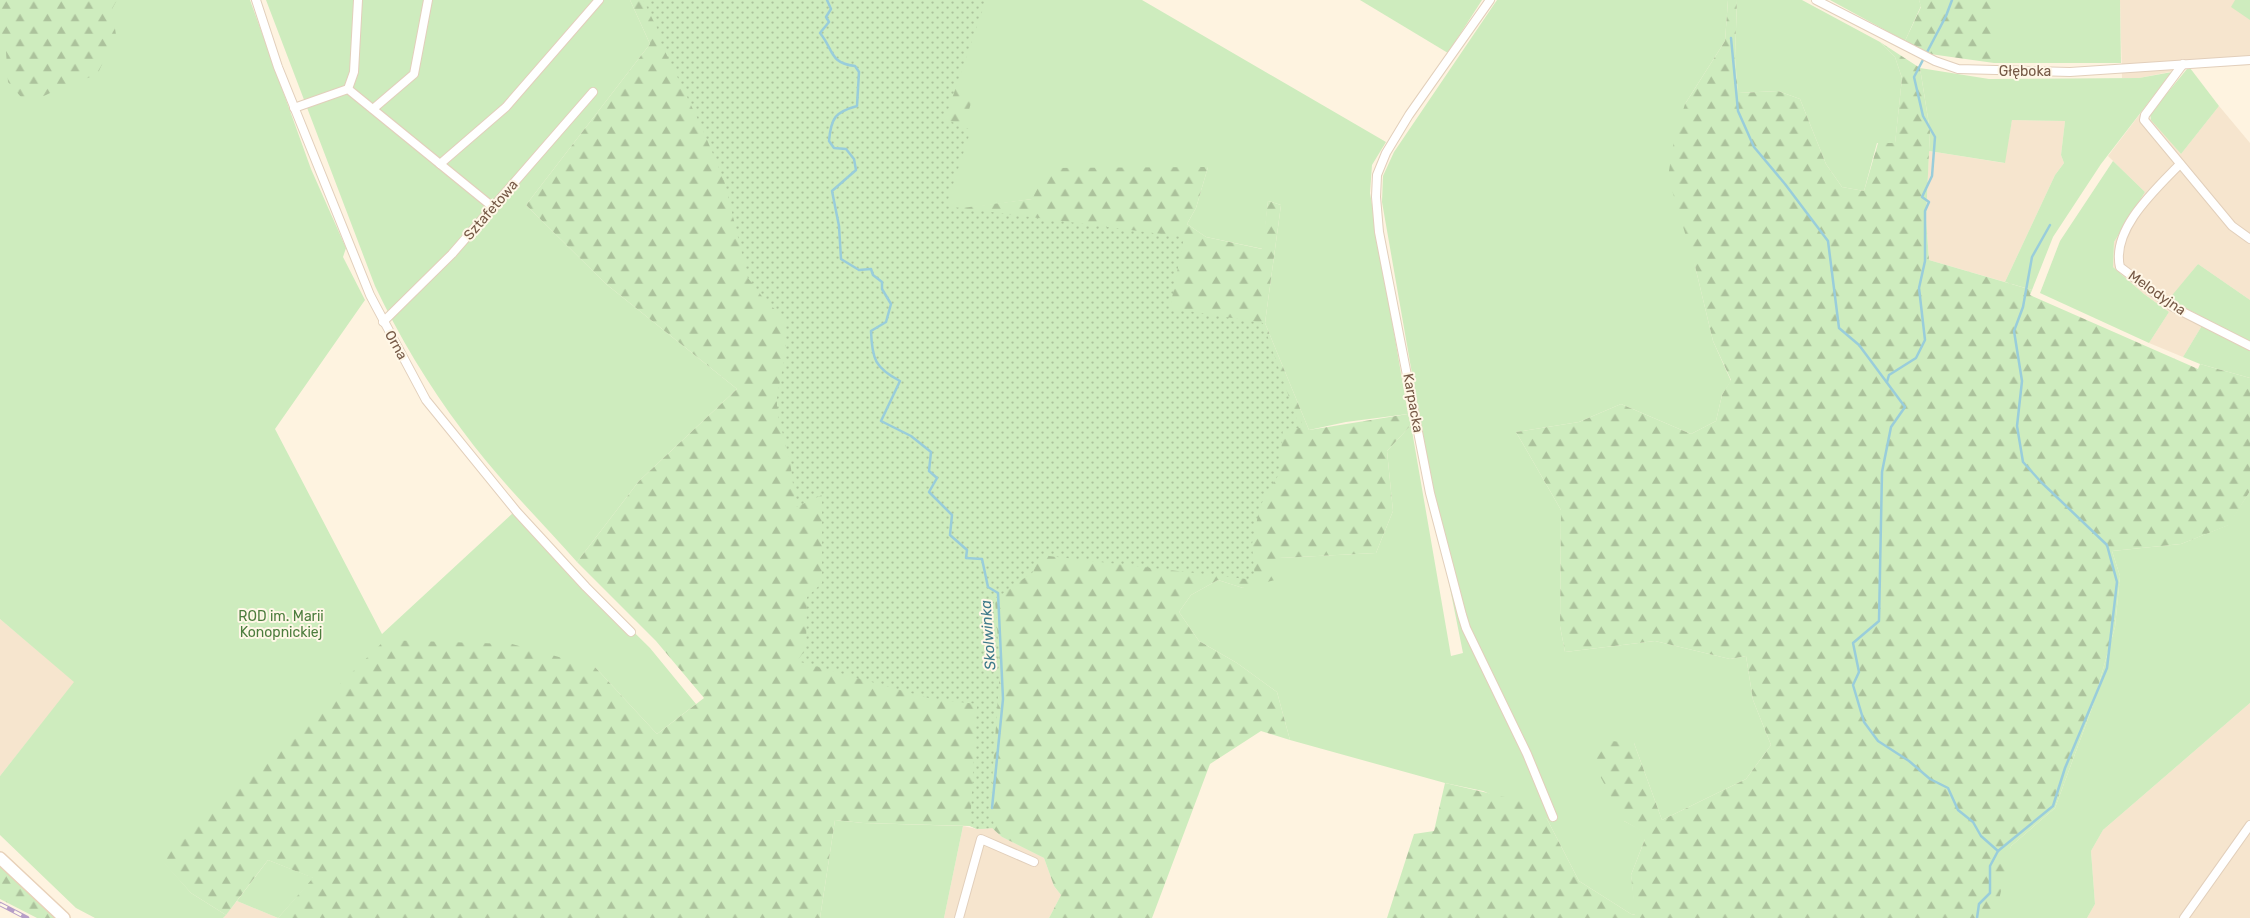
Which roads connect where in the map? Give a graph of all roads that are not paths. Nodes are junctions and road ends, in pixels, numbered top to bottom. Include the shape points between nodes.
1 (256, 0) edge
2 (358, 0) edge
3 (428, 0) edge
4 (599, 0) edge
5 (1490, 0) edge
6 (1816, 0) edge
7 (2250, 60) edge
8 (2183, 64) junction
9 (348, 89) junction
10 (593, 92) dead end
11 (294, 108) junction
12 (373, 109) junction
13 (440, 164) junction
14 (2180, 164) junction
15 (494, 208) junction
16 (2250, 239) edge
17 (383, 322) junction
18 (2250, 346) edge
19 (631, 632) dead end
20 (1553, 817) dead end
21 (2250, 825) edge
22 (0, 858) edge
23 (1034, 862) dead end
24 (64, 918) edge
25 (960, 918) edge
26 (2184, 918) edge

1 - 11 street, Orna
2 - 9 street via 354,72
3 - 12 street via 414,74
4 - 13 street via 506,107
5 - 20 street, Karpacka via 1386,153 1377,175 1376,197 1428,484 1462,615
6 - 8 street, Głęboka via 1935,61 1958,69 2070,72
7 - 8 street, Głęboka
8 - 14 street via 2145,115 2146,125
9 - 11 street
9 - 12 street
10 - 15 street, Sztafetowa
11 - 17 street, Orna
12 - 13 street
13 - 15 street
14 - 16 street via 2232,226
14 - 18 street, Melodyjna via 2146,200 2130,224 2118,247 2120,267 2173,307
15 - 17 street, Sztafetowa
17 - 19 street, Orna via 426,400 453,434 523,518
21 - 26 street
22 - 24 street
23 - 25 street via 981,839

